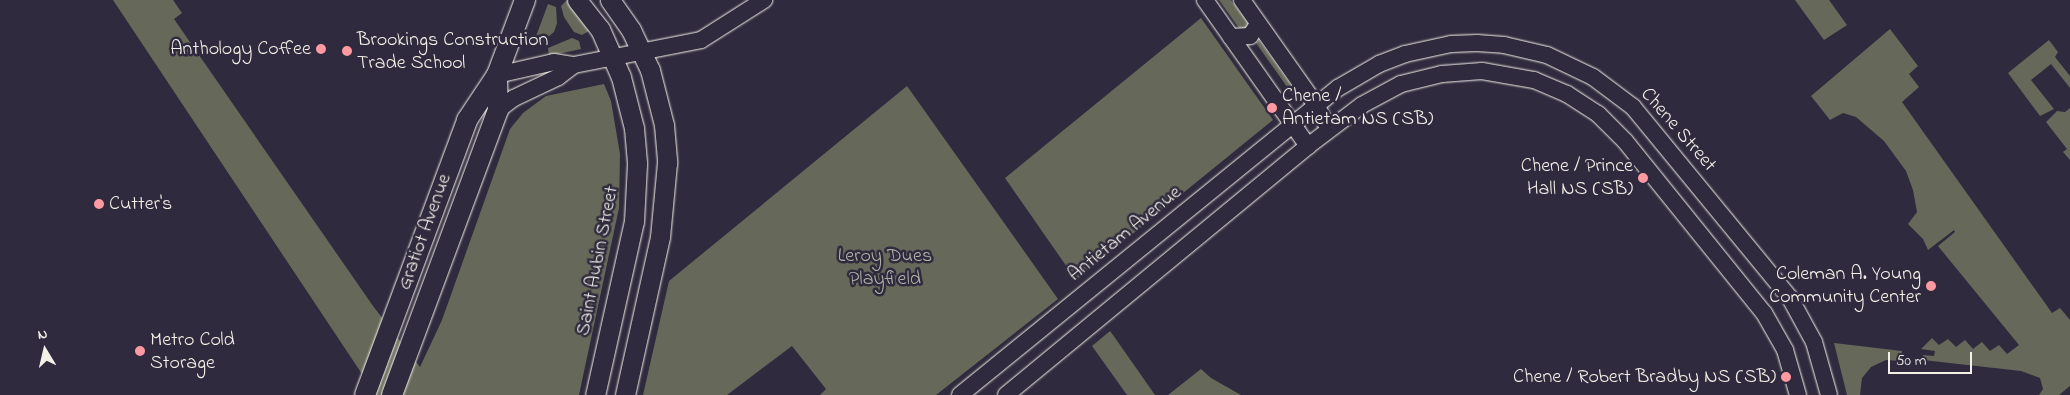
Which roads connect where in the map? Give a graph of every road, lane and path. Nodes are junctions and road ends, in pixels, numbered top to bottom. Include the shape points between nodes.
1 (525, 0) edge
2 (577, 0) edge
3 (611, 0) edge
4 (764, 0) edge
5 (1205, 0) edge
6 (1242, 0) edge
7 (1258, 24) junction
8 (1231, 37) junction
9 (642, 51) junction
10 (613, 58) junction
11 (574, 65) junction
12 (497, 75) junction
13 (1342, 85) junction
14 (1316, 105) junction
15 (498, 110) junction
16 (1356, 110) junction
17 (1293, 124) junction
18 (1329, 129) junction
19 (1308, 146) junction
20 (667, 163) junction
21 (638, 164) junction
22 (392, 394) edge
23 (365, 395) edge
24 (595, 395) edge
25 (625, 395) edge
26 (960, 395) edge
27 (1006, 395) edge
28 (1798, 395) edge
29 (1828, 395) edge

1 - 12 main road, Gratiot Avenue
2 - 10 main road, Saint Aubin Street via 600,29
3 - 9 main road
4 - 9 street via 709,36
5 - 8 street
6 - 7 street
7 - 8 street via 1250,36
7 - 14 street
8 - 17 street
9 - 10 street
9 - 20 main road via 660,107
10 - 11 street
10 - 21 main road, Saint Aubin Street via 631,114
11 - 12 street via 554,62
11 - 15 street
12 - 15 main road, Gratiot Avenue
12 - 23 main road, Gratiot Avenue via 467,120
13 - 14 street, Chene Street
13 - 16 street via 1345,102
13 - 29 street, Chene Street via 1379,64 1405,54 1468,43 1526,49 1593,77 1644,119 1784,291 1814,342
14 - 17 street, Antietam Avenue
14 - 18 street
15 - 22 main road, Gratiot Avenue
16 - 18 street
16 - 28 street via 1401,84 1450,73 1482,71 1518,76 1567,94 1598,114 1625,141 1764,313 1785,350
17 - 19 street
17 - 26 street, Antietam Avenue
18 - 19 street
19 - 27 street
20 - 21 main road
20 - 25 main road via 660,237
21 - 24 main road, Saint Aubin Street via 634,221

